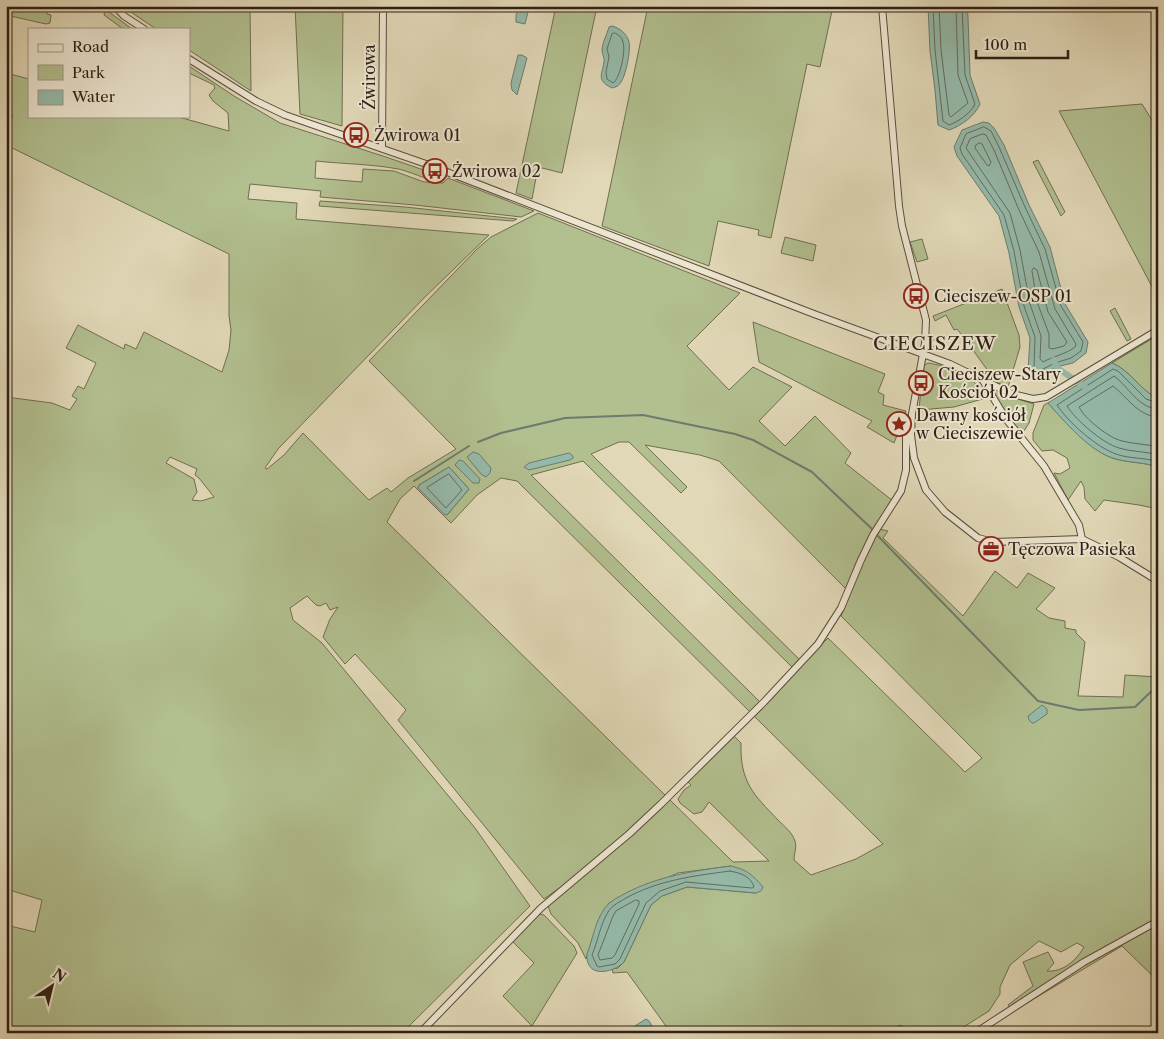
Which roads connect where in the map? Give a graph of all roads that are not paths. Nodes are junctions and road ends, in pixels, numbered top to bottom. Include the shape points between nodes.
1 (115, 6) edge
2 (383, 6) edge
3 (882, 6) edge
4 (142, 28) edge
5 (190, 60) edge
6 (382, 148) junction
7 (1158, 330) edge
8 (942, 340) dead end
9 (929, 345) dead end
10 (923, 355) junction
11 (982, 379) junction
12 (911, 422) junction
13 (1082, 539) junction
14 (1158, 581) edge
15 (1158, 921) edge
16 (420, 1033) edge
17 (975, 1033) edge

1 - 4 street
2 - 6 street, Żwirowa
3 - 10 street via 899,206 926,320
5 - 6 street via 230,86 285,115
6 - 10 street
7 - 11 street via 1040,399 1012,394
8 - 9 street
10 - 11 street
10 - 12 street
11 - 13 street via 1006,419 1044,466 1079,525
12 - 13 street via 914,458 923,485 968,532 993,542
12 - 16 street via 906,434 906,470 901,491 873,535 842,608 818,644 661,804 541,908
13 - 14 street
15 - 17 street via 1084,962

